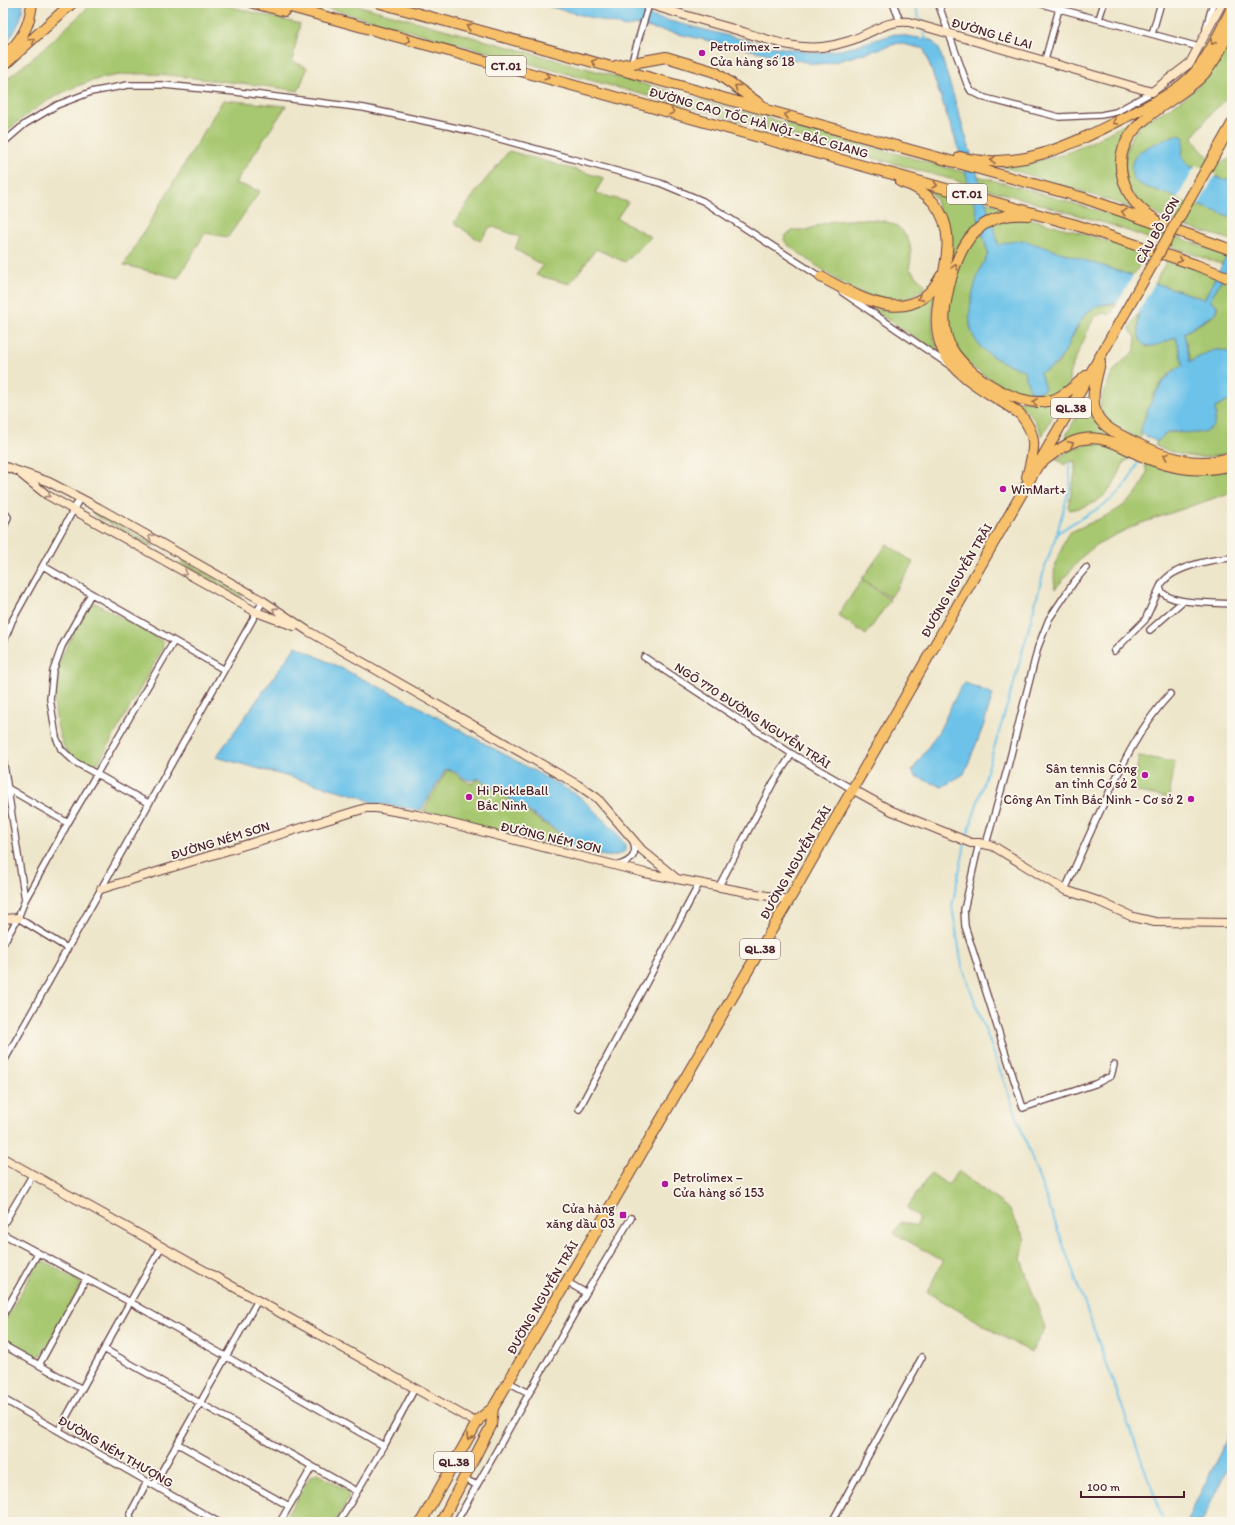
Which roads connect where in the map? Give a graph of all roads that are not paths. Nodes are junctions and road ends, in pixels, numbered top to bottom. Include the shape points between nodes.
1 (32, 3) edge
2 (72, 3) edge
3 (253, 3) edge
4 (276, 3) edge
5 (380, 3) edge
6 (893, 3) edge
7 (938, 3) edge
8 (1038, 3) edge
9 (1104, 3) edge
10 (1161, 3) edge
11 (1213, 3) edge
12 (1222, 3) edge
13 (647, 4) edge
14 (1232, 8) edge
15 (1059, 9) junction
16 (1099, 19) junction
17 (900, 21) junction
18 (1232, 27) edge
19 (947, 33) junction
20 (386, 34) junction
21 (1152, 34) junction
22 (1201, 45) junction
23 (3, 56) edge
24 (1045, 60) junction
25 (631, 64) junction
26 (3, 66) edge
27 (613, 67) junction
28 (1152, 92) junction
29 (769, 110) junction
30 (1232, 124) edge
31 (824, 125) junction
32 (736, 130) junction
33 (3, 143) edge
34 (1174, 229) junction
35 (1146, 248) junction
36 (1232, 249) edge
37 (1196, 265) junction
38 (944, 268) junction
39 (821, 277) junction
40 (1232, 279) edge
41 (1232, 282) edge
42 (1117, 327) joint
43 (1102, 352) junction
44 (1092, 371) junction
45 (958, 372) junction
46 (1232, 457) edge
47 (1038, 465) junction
48 (1232, 465) edge
49 (3, 466) edge
50 (17, 471) junction
51 (1024, 488) junction
52 (80, 498) junction
53 (3, 510) edge
54 (74, 510) junction
55 (3, 530) edge
56 (173, 550) junction
57 (1232, 558) edge
58 (166, 562) junction
59 (43, 566) junction
60 (1086, 568) dead end
61 (1160, 587) junction
62 (91, 594) junction
63 (262, 601) junction
64 (1183, 601) junction
65 (1232, 604) edge
66 (256, 612) junction
67 (1150, 630) dead end
68 (308, 631) junction
69 (174, 641) junction
70 (3, 644) edge
71 (1114, 651) dead end
72 (644, 657) dead end
73 (223, 669) junction
74 (1170, 694) dead end
75 (792, 754) junction
76 (3, 758) edge
77 (96, 774) junction
78 (9, 789) junction
79 (852, 789) junction
80 (148, 803) junction
81 (68, 823) junction
82 (632, 839) junction
83 (979, 843) junction
84 (619, 865) junction
85 (677, 879) junction
86 (699, 884) junction
87 (718, 888) junction
88 (101, 889) junction
89 (1065, 890) junction
90 (25, 900) junction
91 (789, 900) junction
92 (18, 918) junction
93 (3, 919) edge
94 (1232, 923) edge
95 (3, 944) edge
96 (67, 948) junction
97 (3, 1063) edge
98 (1114, 1066) dead end
99 (580, 1109) dead end
100 (3, 1158) edge
101 (33, 1174) junction
102 (631, 1218) dead end
103 (3, 1225) edge
104 (3, 1234) edge
105 (162, 1246) junction
106 (38, 1253) junction
107 (86, 1279) junction
108 (567, 1282) junction
109 (586, 1293) junction
110 (258, 1300) junction
111 (130, 1302) junction
112 (3, 1315) edge
113 (3, 1345) edge
114 (104, 1349) junction
115 (225, 1356) junction
116 (922, 1357) dead end
117 (39, 1365) junction
118 (508, 1382) junction
119 (415, 1388) junction
120 (82, 1389) junction
121 (529, 1393) junction
122 (3, 1399) edge
123 (199, 1403) junction
124 (493, 1408) junction
125 (477, 1423) junction
126 (59, 1430) junction
127 (178, 1444) junction
128 (384, 1446) junction
129 (312, 1466) junction
130 (464, 1479) junction
131 (147, 1482) junction
132 (154, 1485) junction
133 (477, 1485) junction
134 (356, 1491) junction
135 (289, 1506) junction
136 (131, 1522) edge
137 (218, 1522) edge
138 (280, 1522) edge
139 (339, 1522) edge
140 (422, 1522) edge
141 (441, 1522) edge
142 (456, 1522) edge
143 (832, 1522) edge

1 - 23 highway via 25,31 19,41
26 -> 2 highway
3 - 20 highway via 350,28
4 - 20 highway, ĐƯỜNG CAO TỐC HÀ NỘI - BẮC GIANG / CT.01
27 -> 5 highway, ĐƯỜNG CAO TỐC HÀ NỘI - BẮC GIANG / CT.01
6 - 17 street
7 - 19 street
8 - 15 street
9 - 16 street
10 - 21 street
11 - 22 street
12 - 22 street
13 - 17 street, ĐƯỜNG LÊ LAI via 756,36 810,47 849,41
13 - 25 street
14 -> 31 highway via 1201,64 1180,85 1158,100 1074,144 1049,153 1024,159 970,160 860,129
15 - 16 street
15 - 24 street
16 - 21 street
17 - 19 street, ĐƯỜNG LÊ LAI
18 - 34 highway via 1201,77 1168,104 1147,117 1134,129 1125,143 1121,171 1126,188 1145,212
19 - 24 street, ĐƯỜNG LÊ LAI
19 - 28 street via 969,88 985,98 1054,116 1077,117 1116,112
20 -> 32 highway, ĐƯỜNG CAO TỐC HÀ NỘI - BẮC GIANG / CT.01 via 525,70
21 - 22 street
22 - 28 street via 1190,63
24 - 28 street, ĐƯỜNG LÊ LAI
25 - 27 highway
29 -> 25 highway via 715,72 666,57
27 - 29 highway, ĐƯỜNG CAO TỐC HÀ NỘI - BẮC GIANG / CT.01
31 -> 29 highway, ĐƯỜNG CAO TỐC HÀ NỘI - BẮC GIANG / CT.01
30 - 42 highway, CẦU BỒ SƠN, bridge
34 -> 31 highway, ĐƯỜNG CAO TỐC HÀ NỘI - BẮC GIANG / CT.01 via 1084,198
32 -> 35 highway, ĐƯỜNG CAO TỐC HÀ NỘI - BẮC GIANG / CT.01 via 1076,224
32 - 38 highway via 765,144 919,189 944,220 948,246
33 - 39 street via 25,124 57,105 91,92 128,85 163,85 229,91 364,108 471,131 660,183 703,201
34 - 36 highway, ĐƯỜNG CAO TỐC HÀ NỘI - BẮC GIANG / CT.01
35 -> 37 highway, ĐƯỜNG CAO TỐC HÀ NỘI - BẮC GIANG / CT.01
44 -> 35 highway via 1061,396 1047,402 1037,402 1010,395 963,364 948,341 944,318 946,298 962,247 972,234 989,221 1003,215 1022,214
37 - 40 highway, ĐƯỜNG CAO TỐC HÀ NỘI - BẮC GIANG / CT.01
37 - 41 highway
38 -> 39 highway via 934,286 921,298 910,303 886,306 856,295
38 - 45 highway via 937,303 937,328 943,350
39 - 45 street
42 - 43 highway, ĐƯỜNG NGUYỄN TRÃI / QL.38
43 - 44 highway, ĐƯỜNG NGUYỄN TRÃI / QL.38
46 -> 43 highway via 1208,462 1180,460 1159,454 1110,429 1098,417 1093,401
44 - 47 highway, ĐƯỜNG NGUYỄN TRÃI / QL.38
45 - 51 highway via 1020,414 1027,422 1033,433 1034,446
47 -> 48 highway via 1073,442 1090,438 1109,441 1174,468 1205,469
47 - 51 highway, ĐƯỜNG NGUYỄN TRÃI / QL.38
49 - 50 street
50 - 52 street via 49,482
50 -> 54 street via 46,495
51 - 79 highway, ĐƯỜNG NGUYỄN TRÃI / QL.38
52 - 54 street
56 -> 52 street
53 - 55 street via 8,517
54 - 58 street
54 - 59 street
56 - 58 street
56 - 63 street
57 - 61 street via 1182,569 1168,576
58 -> 66 street
59 - 62 street
59 - 70 street via 12,621
60 - 83 street via 1049,619 1038,647 1008,766
61 - 64 street via 1166,597
61 - 71 street via 1145,620
62 - 69 street
62 - 77 street via 56,658 50,699 61,749 75,762
63 - 66 street
68 -> 63 street
64 - 65 street
64 - 67 street
66 - 68 street
66 - 73 street
68 - 82 street via 590,792
69 - 73 street
69 - 77 street
72 - 75 street, NGÕ 770 ĐƯỜNG NGUYỄN TRÃI
73 - 80 street
74 - 89 street via 1155,710 1135,741
75 - 79 street, NGÕ 770 ĐƯỜNG NGUYỄN TRÃI
75 - 87 street via 773,783
76 - 78 street
77 - 80 street
77 - 81 street
78 - 81 street
78 - 90 street
79 - 83 street via 892,811 956,837
79 - 91 highway, ĐƯỜNG NGUYỄN TRÃI / QL.38
80 - 88 street
81 - 90 street
82 - 84 street via 634,854 628,862
82 - 85 street via 652,860
83 - 89 street via 994,846
83 - 98 street via 964,910 965,926 1023,1108 1095,1084 1112,1076
84 - 85 street, ĐƯỜNG NÉM SƠN
84 - 88 street, ĐƯỜNG NÉM SƠN via 417,815 366,808
85 - 86 street, ĐƯỜNG NÉM SƠN
86 - 87 street, ĐƯỜNG NÉM SƠN
86 - 99 street
87 - 91 street, ĐƯỜNG NÉM SƠN
88 - 96 street
89 - 94 street via 1098,901 1122,914 1146,921
90 - 92 street
91 - 108 highway, ĐƯỜNG NGUYỄN TRÃI / QL.38
92 - 93 street
92 - 95 street
92 - 96 street
96 - 97 street
100 - 101 street
101 - 103 street
101 - 105 street
102 - 109 street
104 - 106 street
105 - 110 street
105 - 111 street
106 - 107 street
106 - 112 street
107 - 111 street
107 - 117 street
108 - 109 street
108 - 118 highway, ĐƯỜNG NGUYỄN TRÃI / QL.38
109 - 121 street
110 - 115 street
110 - 119 street
111 - 114 street
111 - 115 street
113 - 117 street
114 - 120 street
114 - 123 street
115 - 123 street
115 - 128 street
116 - 143 street
117 - 120 street
118 - 121 street
118 - 124 highway, ĐƯỜNG NGUYỄN TRÃI / QL.38
119 - 125 street
119 - 128 street
120 - 126 street
121 - 133 street
122 - 126 street, ĐƯỜNG NÉM THƯỢNG
123 - 127 street
123 - 129 street
124 - 125 highway, ĐƯỜNG NGUYỄN TRÃI / QL.38
124 - 130 highway, ĐƯỜNG NGUYỄN TRÃI / QL.38 via 491,1426
125 -> 140 highway, ĐƯỜNG NGUYỄN TRÃI / QL.38
126 - 131 street, ĐƯỜNG NÉM THƯỢNG
127 - 132 street
127 - 135 street
128 - 134 street
129 - 134 street
129 - 135 street
130 - 133 street
130 - 141 highway, ĐƯỜNG NGUYỄN TRÃI / QL.38
131 - 132 street, ĐƯỜNG NÉM THƯỢNG
131 - 136 street via 130,1514
132 - 137 street, ĐƯỜNG NÉM THƯỢNG
133 - 142 street
134 - 139 street
135 - 138 street

